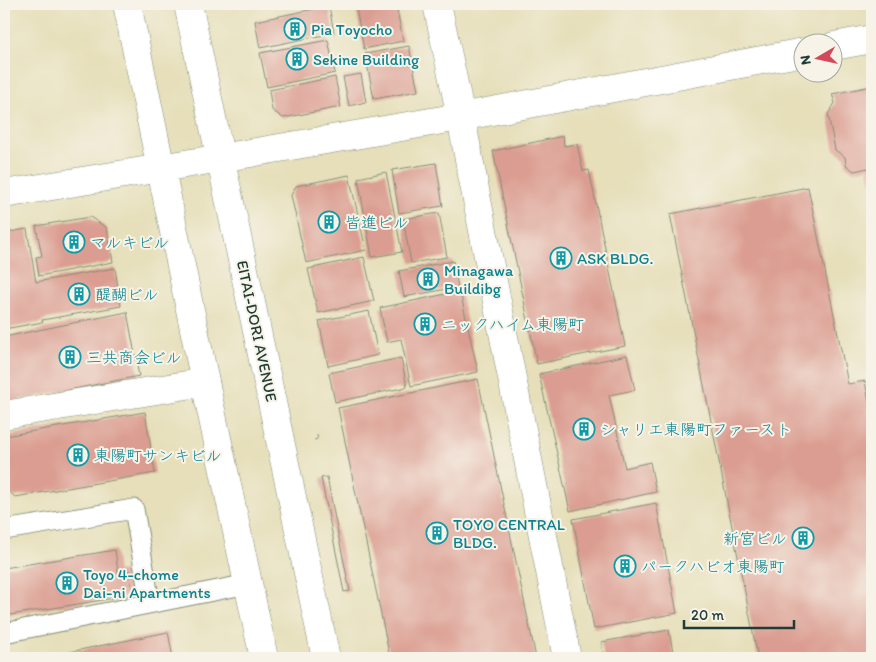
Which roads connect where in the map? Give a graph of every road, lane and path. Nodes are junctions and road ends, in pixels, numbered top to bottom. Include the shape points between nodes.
1 (127, 4) edge
2 (188, 4) edge
3 (437, 4) edge
4 (872, 39) edge
5 (844, 44) edge
6 (794, 54) edge
7 (460, 117) junction
8 (221, 158) junction
9 (161, 169) junction
10 (4, 194) edge
11 (205, 382) junction
12 (4, 415) edge
13 (4, 530) edge
14 (248, 584) junction
15 (150, 603) junction
16 (4, 633) edge
17 (264, 658) edge
18 (326, 658) edge
19 (566, 658) edge

1 - 9 street
2 - 8 street, EITAI-DORI AVENUE
3 - 7 street
4 - 5 street
6 - 7 street
7 - 8 street
7 - 19 street
8 - 9 street
8 - 18 street, EITAI-DORI AVENUE
9 - 10 street
9 - 11 street
11 - 12 street
11 - 14 street
13 - 15 lane via 134,509
14 - 15 lane
14 - 17 street
15 - 16 lane

